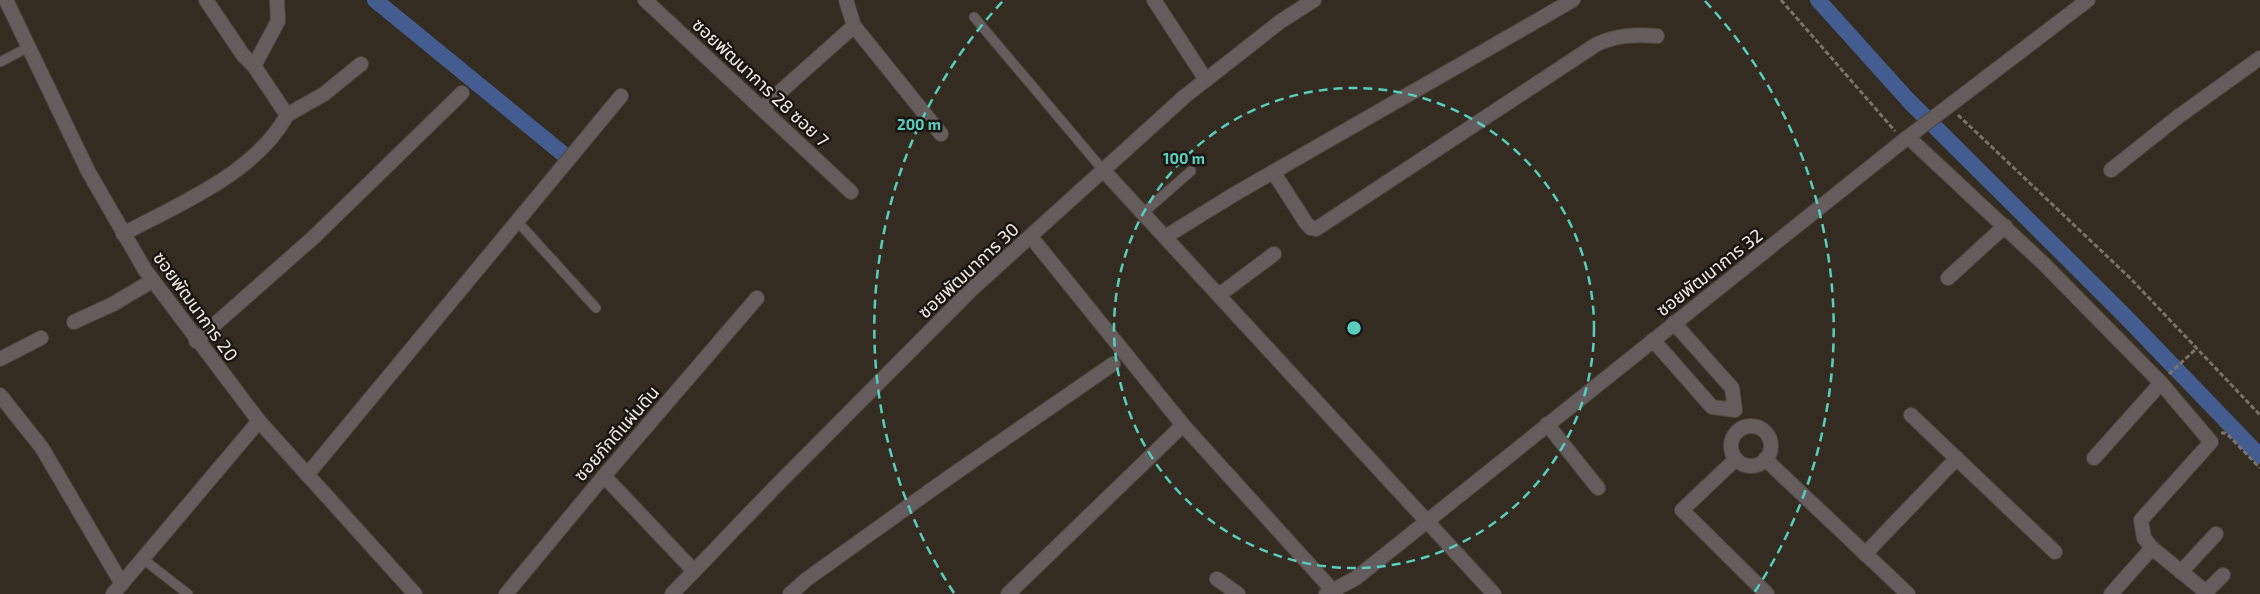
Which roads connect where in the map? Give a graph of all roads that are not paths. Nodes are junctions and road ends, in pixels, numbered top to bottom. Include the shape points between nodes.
1 (6, 0) edge
2 (206, 0) edge
3 (277, 0) edge
4 (645, 0) edge
5 (846, 0) edge
6 (1154, 0) edge
7 (1314, 0) edge
8 (1573, 0) edge
9 (2088, 0) edge
10 (974, 18) dead end
11 (854, 26) junction
12 (1657, 36) dead end
13 (29, 48) junction
14 (2260, 58) edge
15 (0, 62) edge
16 (361, 64) dead end
17 (254, 66) junction
18 (1206, 80) junction
19 (462, 93) dead end
20 (621, 96) dead end
21 (762, 108) junction
22 (288, 115) junction
23 (941, 134) dead end
24 (1909, 137) junction
25 (1103, 170) junction
26 (1191, 170) dead end
27 (2111, 170) dead end
28 (1274, 173) junction
29 (850, 192) dead end
30 (1143, 213) junction
31 (517, 221) junction
32 (2005, 226) junction
33 (123, 234) junction
34 (1031, 237) junction
35 (1165, 237) junction
36 (1274, 254) dead end
37 (1948, 278) dead end
38 (152, 281) junction
39 (1219, 295) junction
40 (757, 298) dead end
41 (596, 308) dead end
42 (74, 322) dead end
43 (1674, 323) junction
44 (41, 338) dead end
45 (1653, 340) junction
46 (196, 341) junction
47 (0, 359) edge
48 (1112, 364) dead end
49 (2162, 381) junction
50 (0, 395) edge
51 (1735, 410) junction
52 (1911, 414) dead end
53 (259, 421) junction
54 (1547, 424) junction
55 (1183, 425) junction
56 (1744, 427) junction
57 (1957, 458) junction
58 (2094, 458) dead end
59 (1736, 459) junction
60 (1765, 459) junction
61 (307, 475) junction
62 (604, 476) junction
63 (1598, 488) dead end
64 (1427, 521) junction
65 (2216, 534) dead end
66 (2152, 548) junction
67 (2056, 552) dead end
68 (1865, 554) junction
69 (143, 560) junction
70 (694, 571) junction
71 (2181, 572) junction
72 (2223, 575) dead end
73 (1217, 579) dead end
74 (118, 589) edge
75 (1335, 593) edge
76 (188, 594) edge
77 (415, 594) edge
78 (506, 594) edge
79 (672, 594) edge
80 (790, 594) edge
81 (1008, 594) edge
82 (1238, 594) edge
83 (1494, 594) edge
84 (1767, 594) edge
85 (1908, 594) edge
86 (2111, 594) edge

1 - 13 street, ซอยพัฒนาการ 20
2 - 17 street via 242,55
3 - 17 street via 278,21
4 - 21 street, ซอยพัฒนาการ 28 ซอย 7
5 - 11 street
6 - 18 street
7 - 18 street, ซอยพัฒนาการ 30 via 1281,21
8 - 28 street
9 - 24 street, ซอยพัฒนาการ 32
10 - 25 lane
11 - 21 street
11 - 23 street
12 - 28 street via 1613,37 1597,44 1316,229 1306,223
13 - 15 lane
13 - 33 street, ซอยพัฒนาการ 20 via 88,171
14 - 27 street
16 - 22 street via 324,94
17 - 22 street
18 - 25 street, ซอยพัฒนาการ 30
19 - 46 street via 315,236
20 - 31 street
21 - 29 street, ซอยพัฒนาการ 28 ซอย 7
22 - 33 street via 278,132 236,171
24 - 32 street
24 - 43 street, ซอยพัฒนาการ 32
25 - 30 street
25 - 34 street, ซอยพัฒนาการ 30
26 - 30 lane
28 - 35 street
30 - 35 street
31 - 41 lane
31 - 61 street
32 - 37 street
32 - 49 street
33 - 38 street, ซอยพัฒนาการ 20
34 - 55 street
34 - 70 street, ซอยพัฒนาการ 30 via 972,289
35 - 39 street
36 - 39 street
38 - 42 street
38 - 46 street, ซอยพัฒนาการ 20
39 - 64 street
40 - 62 street, ซอยภักดีแผ่นดิน
43 - 45 street, ซอยพัฒนาการ 32
43 - 51 street via 1732,388
44 - 47 street
45 - 51 street via 1712,407
45 - 54 street, ซอยพัฒนาการ 32
46 - 53 street, ซอยพัฒนาการ 20
48 - 80 street via 806,579
49 - 58 street
49 - 66 street via 2211,442 2142,520 2144,538
50 - 74 street via 42,448
51 - 56 street
52 - 57 street
53 - 61 street, ซอยพัฒนาการ 20
53 - 69 street
54 - 63 street
54 - 64 street, ซอยพัฒนาการ 32
55 - 75 street
55 - 81 street
56 - 59 street via 1738,430 1732,441 1732,454
56 - 60 street via 1757,427 1767,435 1770,448
57 - 67 street
57 - 68 street
59 - 60 street via 1754,466
59 - 84 street via 1682,510
60 - 68 street
61 - 77 street, ซอยพัฒนาการ 20
62 - 70 street
62 - 78 street, ซอยภักดีแผ่นดิน
64 - 75 street, ซอยพัฒนาการ 32
64 - 83 street
65 - 71 street
66 - 71 street
66 - 86 street
68 - 85 street
69 - 74 street
69 - 76 lane
70 - 79 street, ซอยพัฒนาการ 30
71 - 72 street via 2206,592
73 - 82 street

